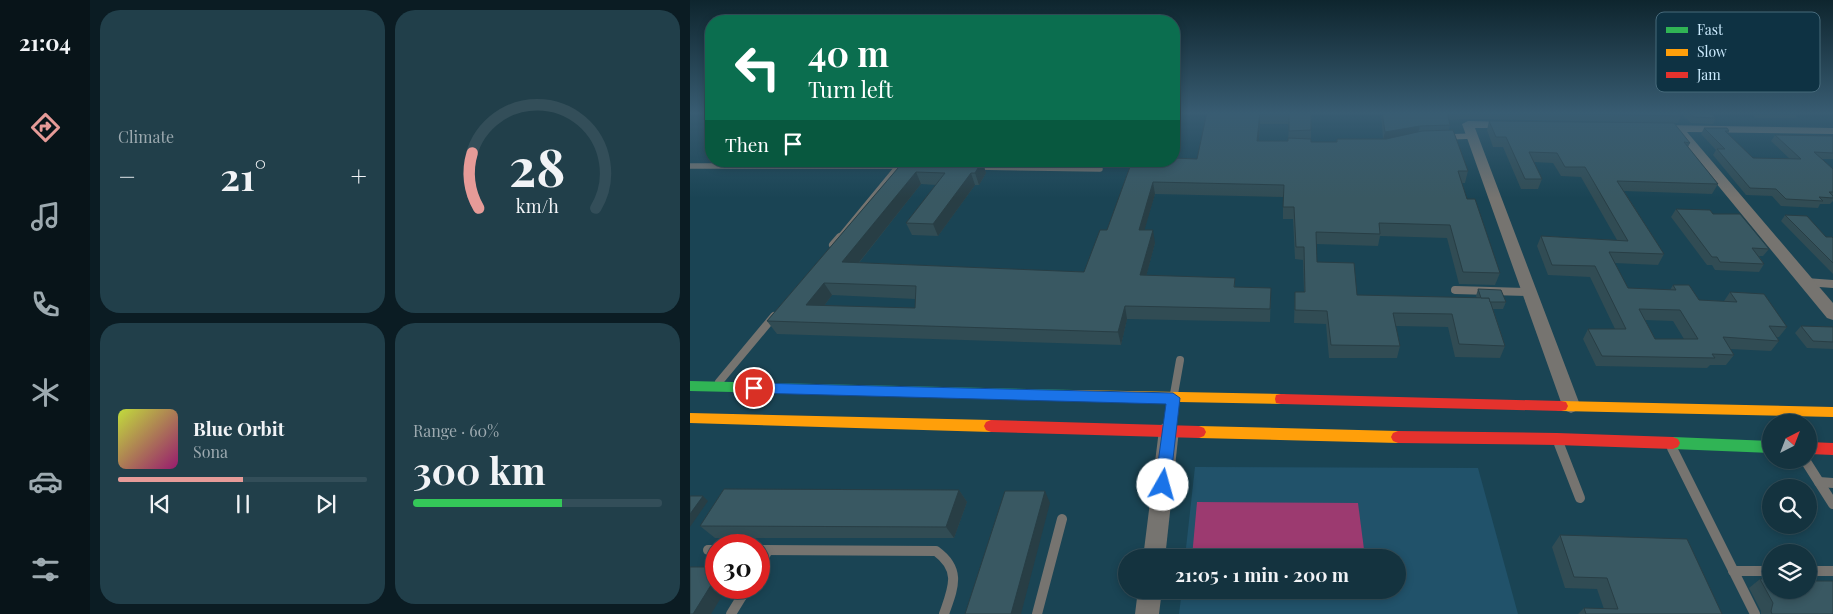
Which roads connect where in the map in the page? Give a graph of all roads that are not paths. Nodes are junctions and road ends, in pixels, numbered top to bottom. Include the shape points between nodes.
1 (1475, 141) edge
2 (1688, 141) edge
3 (690, 166) edge
4 (705, 166) edge
5 (898, 167) edge
6 (966, 167) edge
7 (1100, 170) dead end
8 (829, 250) edge
9 (1806, 282) junction
10 (1833, 284) edge
11 (1455, 290) dead end
12 (1529, 292) junction
13 (778, 310) edge
14 (1833, 314) edge
15 (1180, 360) dead end
16 (690, 386) edge
17 (714, 387) junction
18 (1571, 405) junction
19 (1171, 412) junction
20 (1833, 412) edge
21 (690, 418) edge
22 (1557, 439) junction
23 (1669, 443) junction
24 (1762, 447) edge
25 (1818, 448) edge
26 (1833, 449) edge
27 (1811, 469) edge
28 (1819, 482) junction
29 (1833, 483) edge
30 (1580, 498) dead end
31 (1833, 504) edge
32 (1062, 519) dead end
33 (1155, 549) edge
34 (770, 550) edge
35 (1733, 571) junction
36 (1762, 571) edge
37 (1817, 571) edge
38 (1833, 571) edge
39 (740, 599) edge
40 (1149, 599) edge
41 (731, 614) edge
42 (944, 614) edge
43 (1037, 614) edge
44 (1147, 614) edge
45 (1755, 614) edge

1 - 12 street
2 - 9 street
3 - 4 lane
5 - 8 lane
6 - 7 lane
9 - 10 lane
9 - 14 street
11 - 12 lane
12 - 18 street
13 - 17 lane
15 - 19 lane
16 - 17 highway
17 - 19 highway
18 - 19 highway
18 - 20 highway
19 - 21 highway
19 - 22 highway via 1376,437
19 - 33 street
22 - 23 highway
22 - 30 lane
23 - 24 highway
23 - 35 lane
25 - 26 highway
27 - 28 lane
28 - 29 lane
28 - 31 lane
32 - 43 lane
34 - 42 lane via 936,551 948,558 954,571
35 - 36 lane
35 - 45 lane
37 - 38 lane
39 - 41 lane
40 - 44 street

